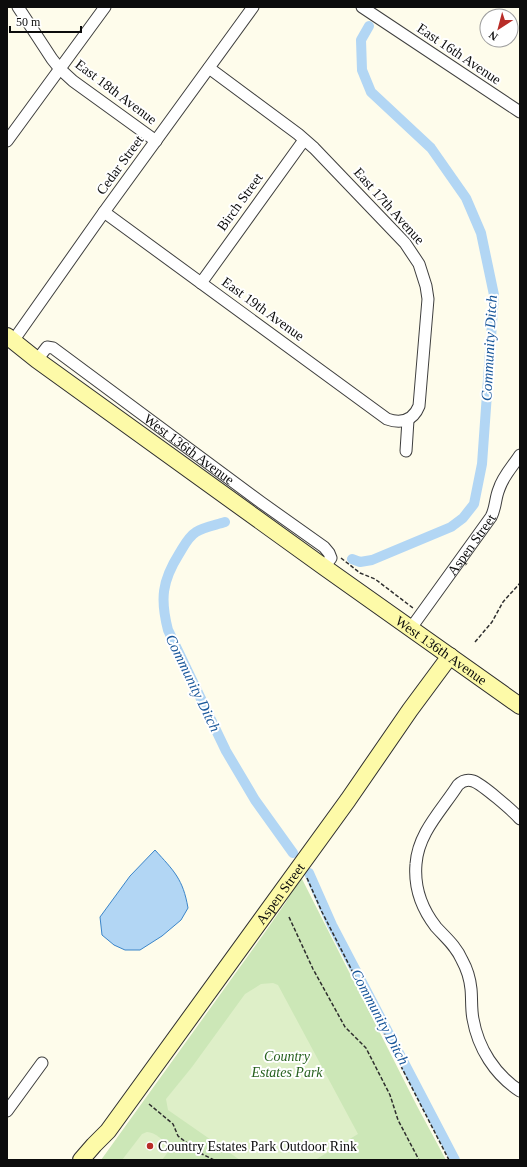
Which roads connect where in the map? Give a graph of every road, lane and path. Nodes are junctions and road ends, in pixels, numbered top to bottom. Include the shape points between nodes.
1 (18, 7) edge
2 (105, 7) edge
3 (253, 7) edge
4 (362, 7) edge
5 (209, 68) junction
6 (60, 69) junction
7 (520, 112) edge
8 (304, 140) junction
9 (7, 141) edge
10 (156, 141) junction
11 (104, 212) junction
12 (201, 283) junction
13 (10, 339) edge
14 (408, 420) junction
15 (406, 451) dead end
16 (520, 456) edge
17 (338, 556) dead end
18 (520, 583) edge
19 (414, 610) dead end
20 (411, 628) junction
21 (475, 642) dead end
22 (450, 656) junction
23 (520, 706) edge
24 (520, 819) edge
25 (304, 876) dead end
26 (289, 917) dead end
27 (42, 1063) dead end
28 (520, 1091) edge
29 (149, 1104) dead end
30 (7, 1111) edge
31 (108, 1131) junction
32 (81, 1160) edge
33 (94, 1160) edge
34 (214, 1160) edge
35 (419, 1160) edge
36 (449, 1160) edge

1 - 6 street, East 18th Avenue
2 - 6 street
3 - 5 street, Cedar Street
4 - 7 street, East 16th Avenue
5 - 8 street, East 17th Avenue
5 - 10 street, Cedar Street
6 - 9 street
6 - 10 street, East 18th Avenue
8 - 12 street, Birch Street
8 - 14 street, East 17th Avenue via 405,242 423,274 428,299 419,406 417,412
10 - 11 street, Cedar Street
11 - 12 street, East 19th Avenue
11 - 13 street, Cedar Street
12 - 14 street, East 19th Avenue via 387,419 394,422
13 - 20 street, West 136th Avenue
14 - 15 street
16 - 20 street, Aspen Street via 501,483 491,517
17 - 19 path via 360,573 375,579
18 - 21 path
20 - 22 street, West 136th Avenue
22 - 23 street, West 136th Avenue
22 - 31 street, Aspen Street
24 - 28 street via 475,782 464,780 424,835 417,855 416,880 427,914 462,958 468,974 473,1019 481,1046 500,1075
25 - 36 path
26 - 35 path via 313,969 345,1027 366,1048
27 - 30 street
29 - 34 path via 173,1124 178,1136
31 - 32 street, Aspen Street
31 - 33 street, Aspen Street

